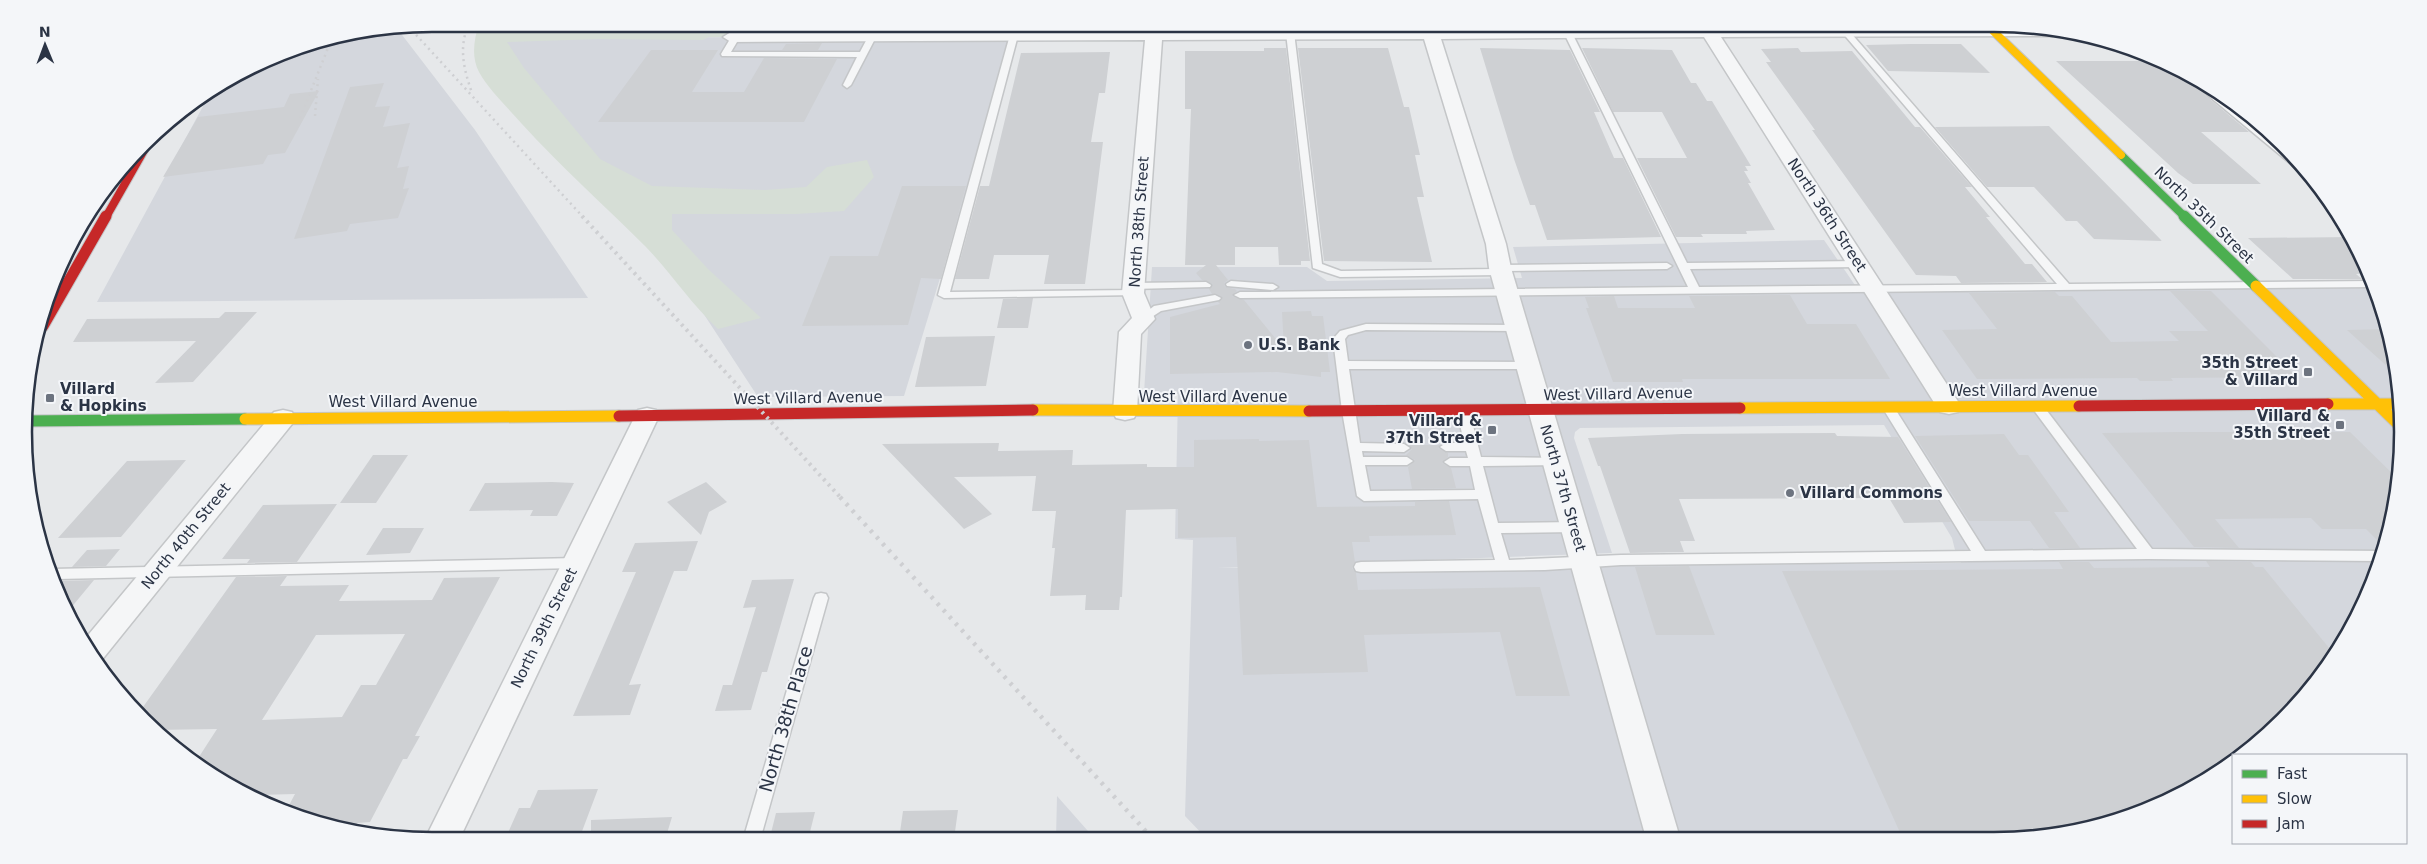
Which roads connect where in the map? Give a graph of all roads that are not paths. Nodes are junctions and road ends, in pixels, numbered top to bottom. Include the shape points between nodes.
1 (782, 32) edge
2 (874, 32) edge
3 (1014, 32) edge
4 (1154, 32) edge
5 (1290, 32) edge
6 (1431, 32) edge
7 (1534, 32) edge
8 (1596, 32) edge
9 (1710, 32) edge
10 (1846, 32) edge
11 (1994, 32) edge
12 (735, 33) edge
13 (1568, 33) junction
14 (862, 55) junction
15 (848, 86) dead end
16 (2232, 111) edge
17 (2260, 133) edge
18 (135, 166) edge
19 (1858, 264) junction
20 (1667, 266) dead end
21 (1683, 266) junction
22 (66, 273) edge
23 (74, 273) junction
24 (1502, 278) junction
25 (1231, 284) dead end
26 (2254, 284) junction
27 (2366, 284) edge
28 (1206, 285) dead end
29 (2065, 286) junction
30 (1873, 288) junction
31 (1133, 290) junction
32 (1695, 290) junction
33 (1310, 294) junction
34 (1240, 295) dead end
35 (1215, 298) dead end
36 (52, 311) edge
37 (1144, 319) junction
38 (1517, 328) junction
39 (1342, 365) junction
40 (1528, 365) junction
41 (2376, 404) junction
42 (2394, 404) edge
43 (1949, 406) junction
44 (2037, 406) junction
45 (1888, 407) junction
46 (1463, 410) junction
47 (1541, 410) junction
48 (1348, 411) junction
49 (1125, 412) junction
50 (647, 416) junction
51 (283, 418) junction
52 (32, 421) edge
53 (2394, 421) edge
54 (1446, 447) dead end
55 (1471, 447) junction
56 (1356, 448) junction
57 (1404, 448) dead end
58 (1358, 461) junction
59 (1407, 461) dead end
60 (1475, 461) junction
61 (1556, 461) junction
62 (1450, 462) dead end
63 (1483, 494) junction
64 (1575, 527) junction
65 (1492, 528) junction
66 (2148, 554) junction
67 (2374, 556) edge
68 (1982, 557) junction
69 (576, 563) junction
70 (1585, 563) junction
71 (1503, 565) junction
72 (1361, 568) dead end
73 (156, 573) junction
74 (59, 574) edge
75 (821, 598) dead end
76 (96, 647) edge
77 (446, 832) edge
78 (753, 832) edge
79 (1661, 832) edge

1 - 12 street
2 - 14 lane
3 - 31 lane via 944,295
4 - 31 street, North 38th Street
5 - 24 lane via 1317,266 1340,274
6 - 24 street, North 37th Street via 1496,244
7 - 13 street
8 - 13 street
9 - 19 street, North 36th Street
10 - 29 lane
11 - 26 street, North 35th Street
12 - 14 lane via 726,54
13 - 21 lane
14 - 15 lane
16 - 17 lane
18 - 23 street
19 - 21 lane
19 - 30 street, North 36th Street
20 - 24 lane
21 - 32 lane
22 - 23 lane
23 - 36 street
24 - 32 lane
24 - 33 lane
24 - 38 street, North 37th Street
25 - 33 lane via 1276,287
26 - 27 lane
26 - 29 lane
26 - 41 street, North 35th Street
28 - 31 lane
29 - 30 lane
30 - 32 lane
30 - 43 street, North 36th Street
31 - 37 street, North 38th Street
33 - 34 lane
35 - 37 lane via 1158,308
37 - 49 street via 1130,332
38 - 39 lane via 1352,330 1339,339
38 - 40 street, North 37th Street
39 - 40 lane
39 - 48 lane
40 - 47 street, North 37th Street
41 - 42 street, West Villard Avenue
41 - 44 street, West Villard Avenue
41 - 53 street, North 35th Street
43 - 44 street, West Villard Avenue
43 - 45 street, West Villard Avenue
44 - 66 lane
45 - 47 street, West Villard Avenue
45 - 68 lane
46 - 47 street, West Villard Avenue
46 - 48 street, West Villard Avenue
46 - 55 lane
47 - 61 street, North 37th Street
48 - 49 street, West Villard Avenue
48 - 56 lane
49 - 50 street, West Villard Avenue via 1008,410
50 - 51 street, West Villard Avenue
50 - 69 street, North 39th Street
51 - 52 street, West Villard Avenue
51 - 73 street, North 40th Street
54 - 55 lane
55 - 60 lane
56 - 57 lane
56 - 58 lane
58 - 59 lane
58 - 63 lane via 1364,496
60 - 61 lane
60 - 62 lane
60 - 63 lane
61 - 64 street, North 37th Street
63 - 65 lane
64 - 65 lane
64 - 70 street, North 37th Street
65 - 71 lane
66 - 67 lane
66 - 68 lane
68 - 70 lane
69 - 73 lane
69 - 77 street, North 39th Street
70 - 71 lane
70 - 79 street, North 37th Street
71 - 72 lane
73 - 74 lane
73 - 76 street, North 40th Street
75 - 78 lane, North 38th Place

